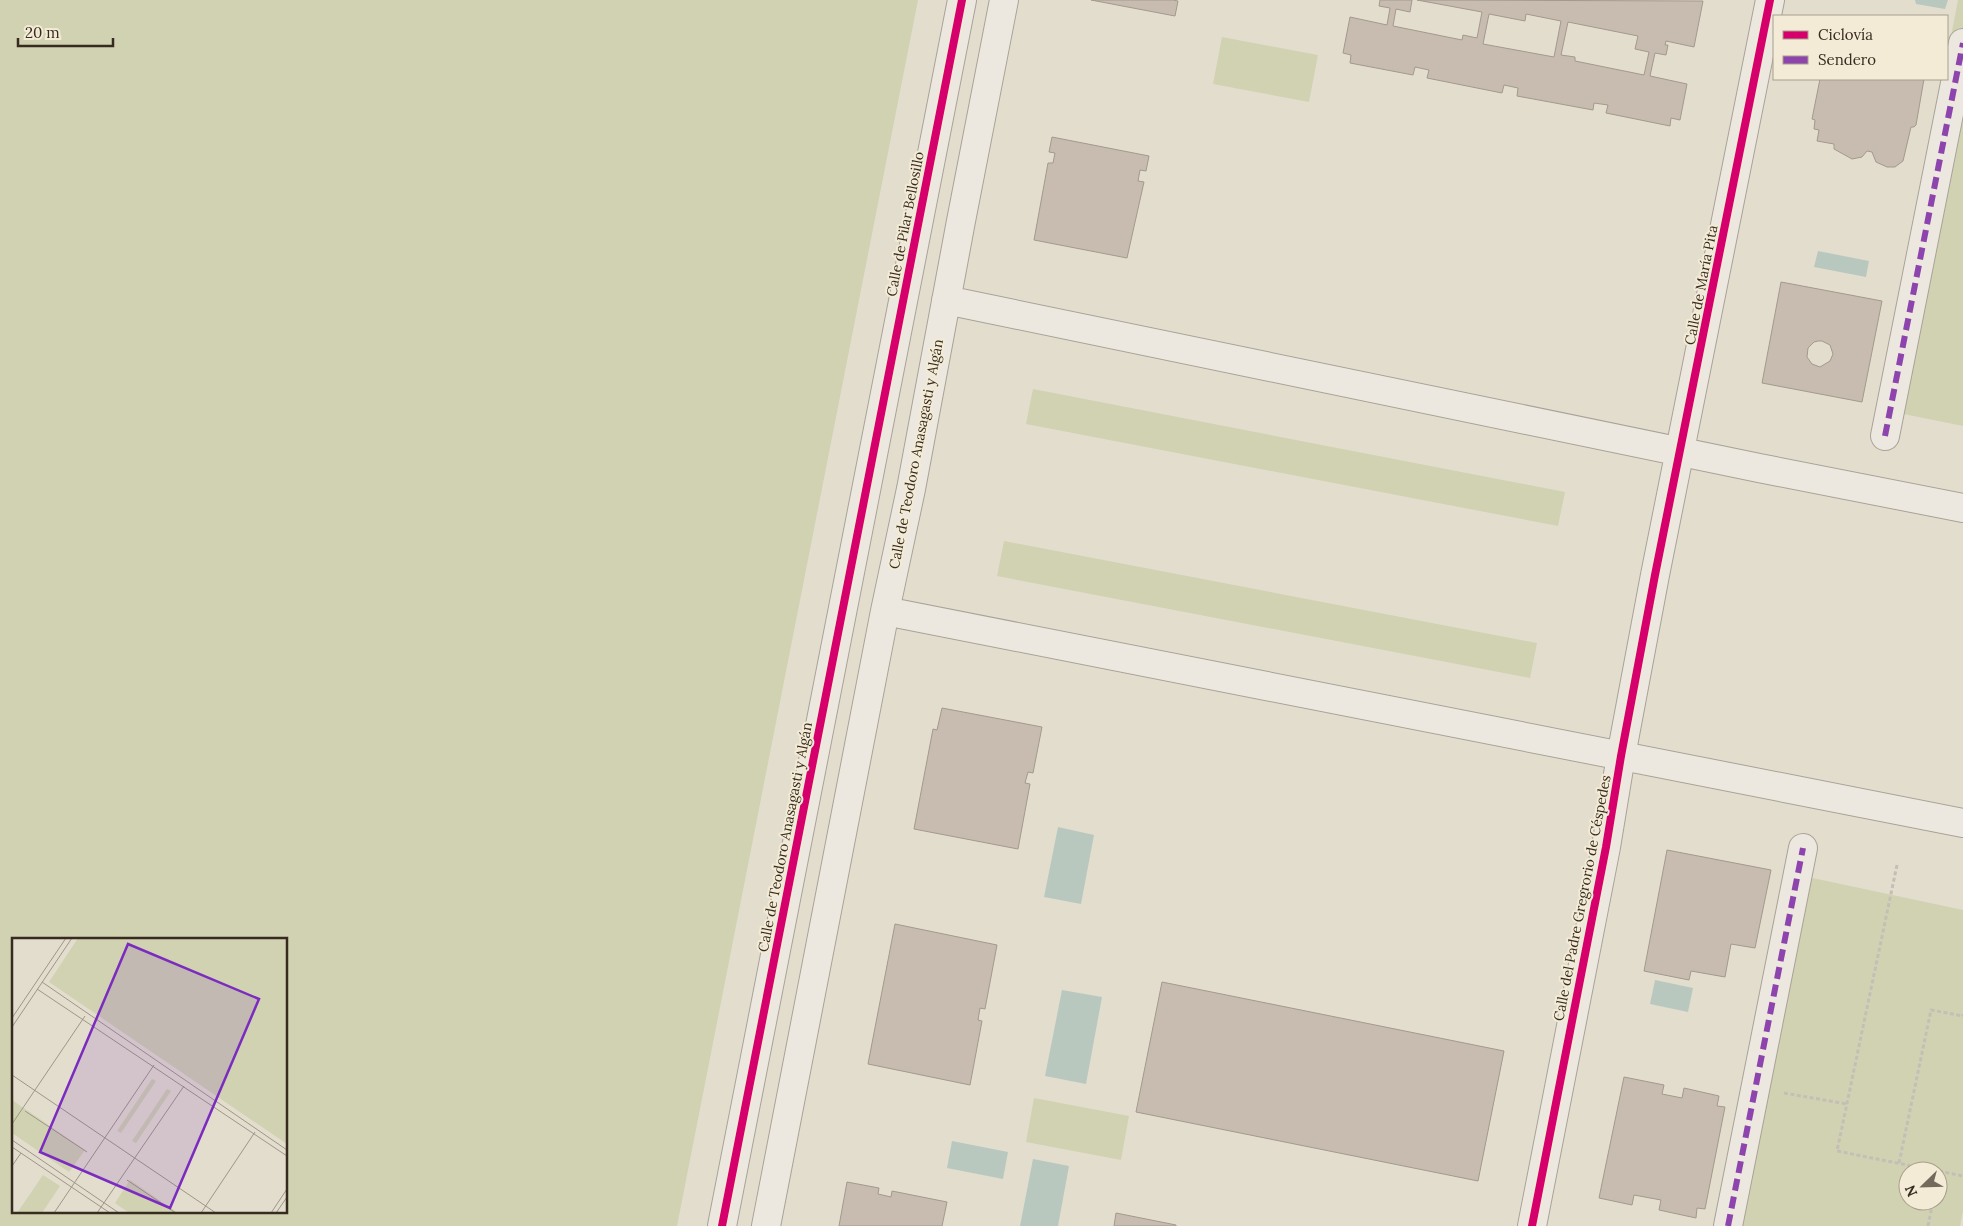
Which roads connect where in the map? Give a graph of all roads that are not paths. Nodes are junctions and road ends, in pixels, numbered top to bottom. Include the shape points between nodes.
1 (962, 0) edge
2 (1004, 0) edge
3 (1770, 0) edge
4 (1963, 43) edge
5 (946, 300) junction
6 (1885, 436) dead end
7 (1680, 451) junction
8 (874, 453) joint
9 (1963, 508) edge
10 (1655, 575) joint
11 (885, 611) junction
12 (1621, 756) junction
13 (1963, 823) edge
14 (1803, 848) dead end
15 (722, 1226) edge
16 (766, 1226) edge
17 (1532, 1226) edge
18 (1728, 1226) edge

1 - 8 street, Calle de Pilar Bellosillo
2 - 5 street
3 - 7 street, Calle de María Pita
4 - 6 street
5 - 7 street
5 - 11 street, Calle de Teodoro Anasagasti y Algán
7 - 9 street
7 - 10 street, Calle de María Pita
8 - 15 street, Calle de Teodoro Anasagasti y Algán
10 - 12 street, Calle del Padre Gregrorio de Céspedes
11 - 12 street
11 - 16 street, Calle de Teodoro Anasagasti y Algán
12 - 13 street
12 - 17 street, Calle del Padre Gregrorio de Céspedes
14 - 18 street

